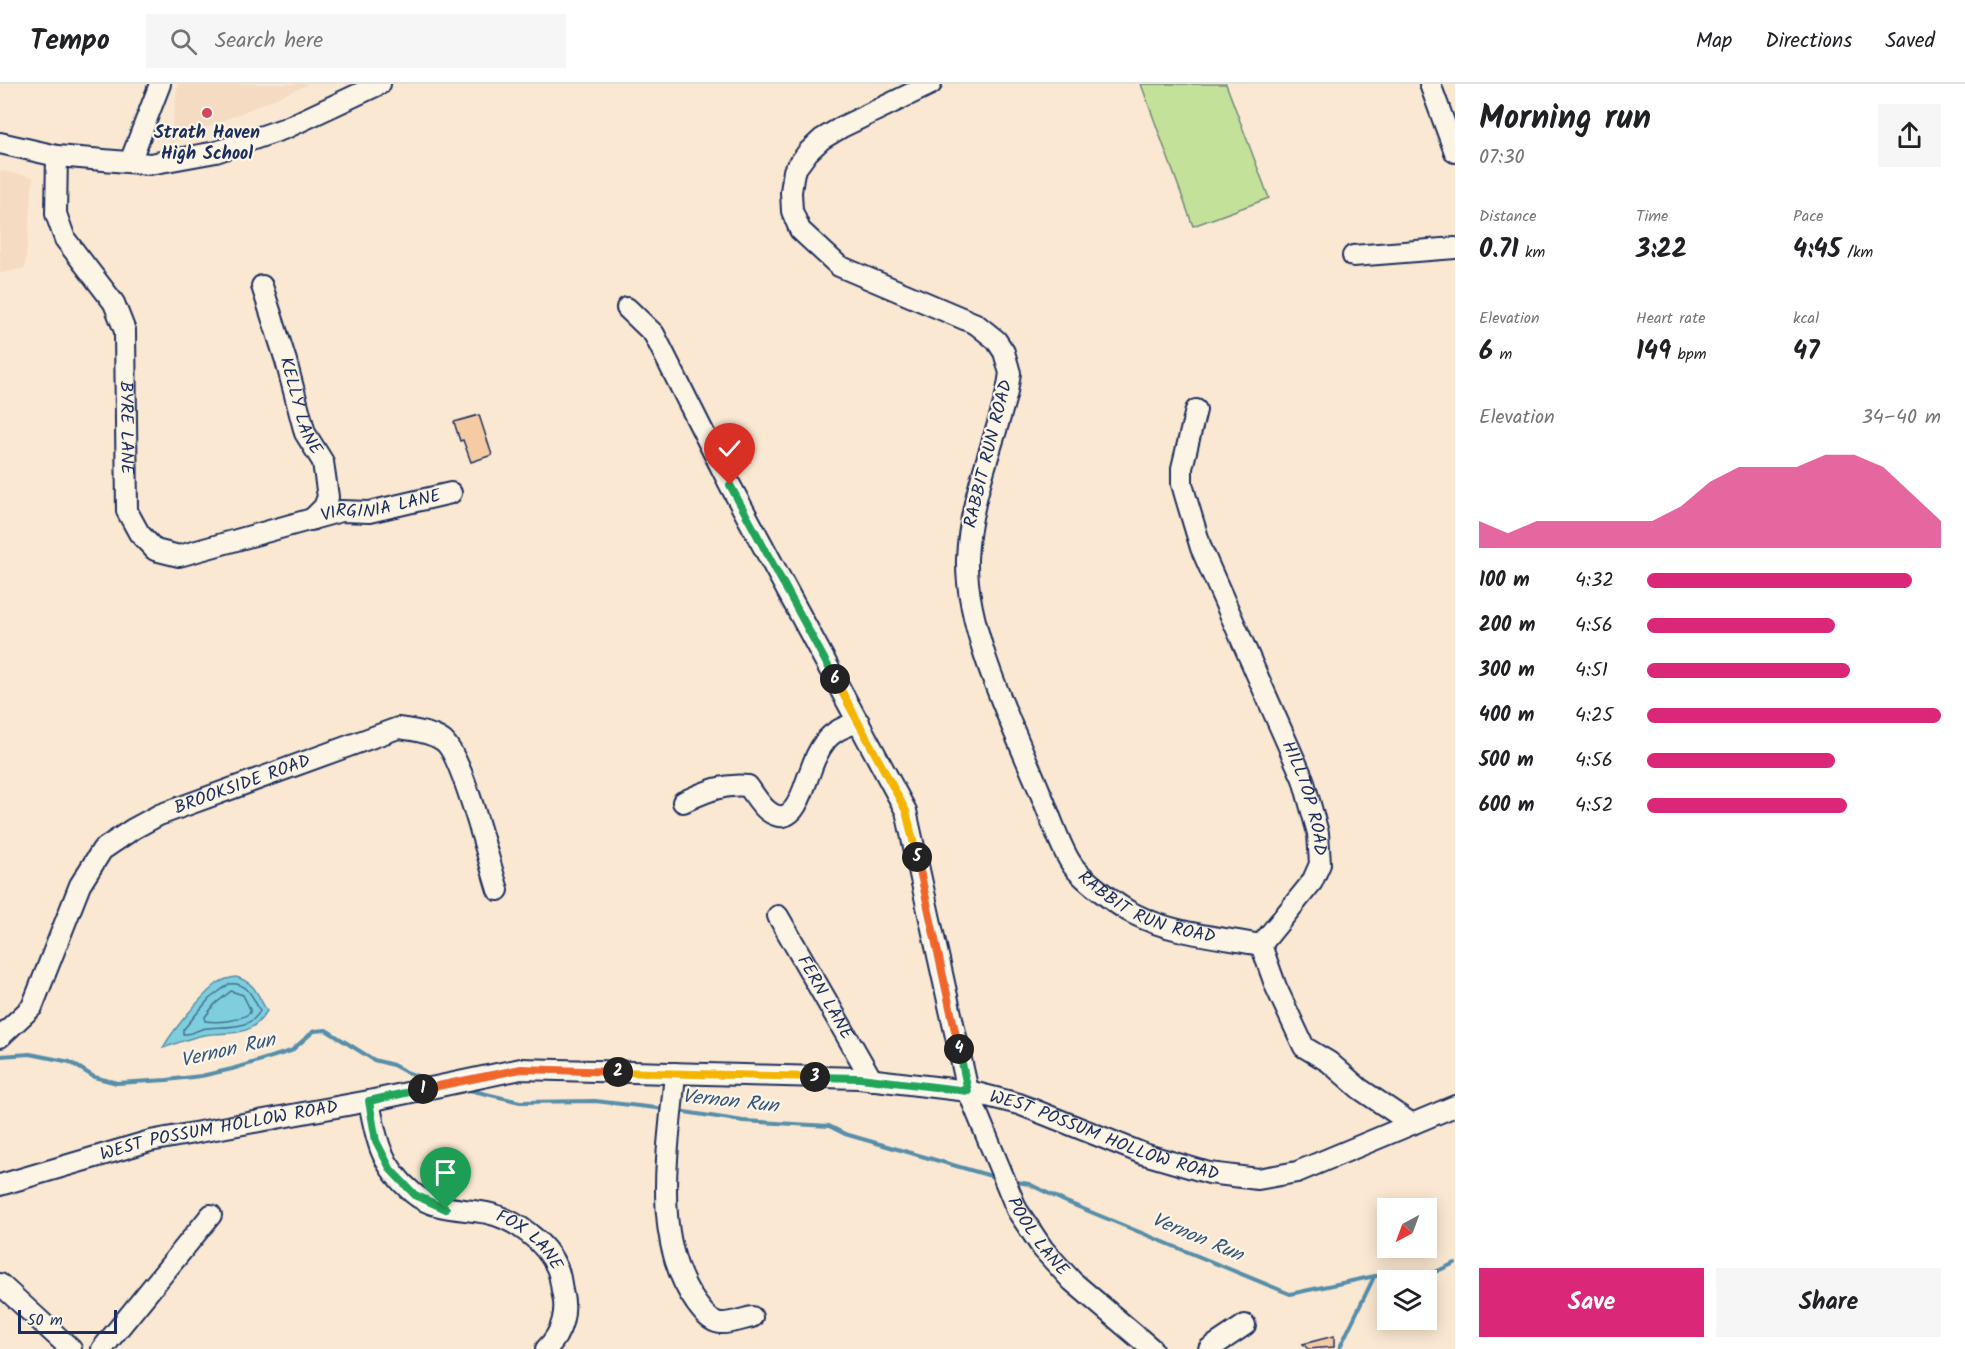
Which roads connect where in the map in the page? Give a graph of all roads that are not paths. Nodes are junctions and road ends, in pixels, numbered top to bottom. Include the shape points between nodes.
1 (160, 84) edge
2 (380, 84) edge
3 (931, 84) edge
4 (1430, 84) edge
5 (0, 143) edge
6 (1455, 152) edge
7 (57, 156) junction
8 (129, 162) junction
9 (1455, 248) edge
10 (1353, 256) dead end
11 (262, 286) dead end
12 (627, 308) dead end
13 (1196, 410) dead end
14 (451, 493) dead end
15 (311, 520) junction
16 (859, 722) junction
17 (683, 802) dead end
18 (498, 890) dead end
19 (778, 916) dead end
20 (1261, 945) junction
21 (0, 1037) edge
22 (675, 1073) junction
23 (872, 1080) junction
24 (968, 1091) junction
25 (369, 1101) junction
26 (1455, 1106) edge
27 (1412, 1124) junction
28 (0, 1185) edge
29 (211, 1215) dead end
30 (0, 1284) edge
31 (752, 1317) dead end
32 (1245, 1326) dead end
33 (71, 1349) edge
34 (102, 1349) edge
35 (546, 1349) edge
36 (1152, 1349) edge
37 (1209, 1349) edge

1 - 8 street
2 - 8 street via 286,128 216,152 150,164
3 - 20 street, RABBIT RUN ROAD via 842,126 807,152 795,171 792,211 800,230 839,266 976,324 1004,352 1010,373 1007,392 972,514 967,560 970,600 999,694 1071,864 1133,914 1173,929
4 - 6 street
5 - 7 street
7 - 8 street
7 - 15 street, BYRE LANE via 56,214 65,239 114,303 124,331 127,511 139,533 155,550 179,556
9 - 10 street
11 - 15 street, KELLY LANE via 304,433 323,462 328,497
12 - 16 street, POOL LANE via 654,334 730,485
13 - 20 street, HILLTOP ROAD via 1182,468 1186,498 1201,548 1302,779 1318,833 1320,864 1312,882
14 - 15 street, VIRGINIA LANE via 369,512 341,511
16 - 17 street via 834,732 824,742 801,798 790,813 773,814 748,786 735,784 720,786
16 - 24 street, POOL LANE via 906,811
18 - 21 street, BROOKSIDE ROAD via 459,765 444,741 398,728 159,815 102,850 81,885 32,1007
19 - 23 street, FERN LANE
20 - 27 street via 1304,1047
22 - 23 street, WEST POSSUM HOLLOW ROAD
22 - 25 street, WEST POSSUM HOLLOW ROAD via 521,1069
22 - 31 street via 667,1168 667,1217 672,1247 686,1288 705,1315 722,1323
23 - 24 street, WEST POSSUM HOLLOW ROAD
24 - 27 street, WEST POSSUM HOLLOW ROAD via 1019,1104 1144,1154 1209,1173 1258,1179 1297,1172
24 - 36 street, POOL LANE via 1017,1210 1043,1249 1072,1281
25 - 28 street, WEST POSSUM HOLLOW ROAD via 150,1141
25 - 35 street, FOX LANE via 376,1141 391,1170 415,1195 446,1209 488,1214 515,1223 536,1239 556,1267 566,1306 558,1333
26 - 27 street, WEST POSSUM HOLLOW ROAD
29 - 34 street
30 - 33 street
32 - 37 street

